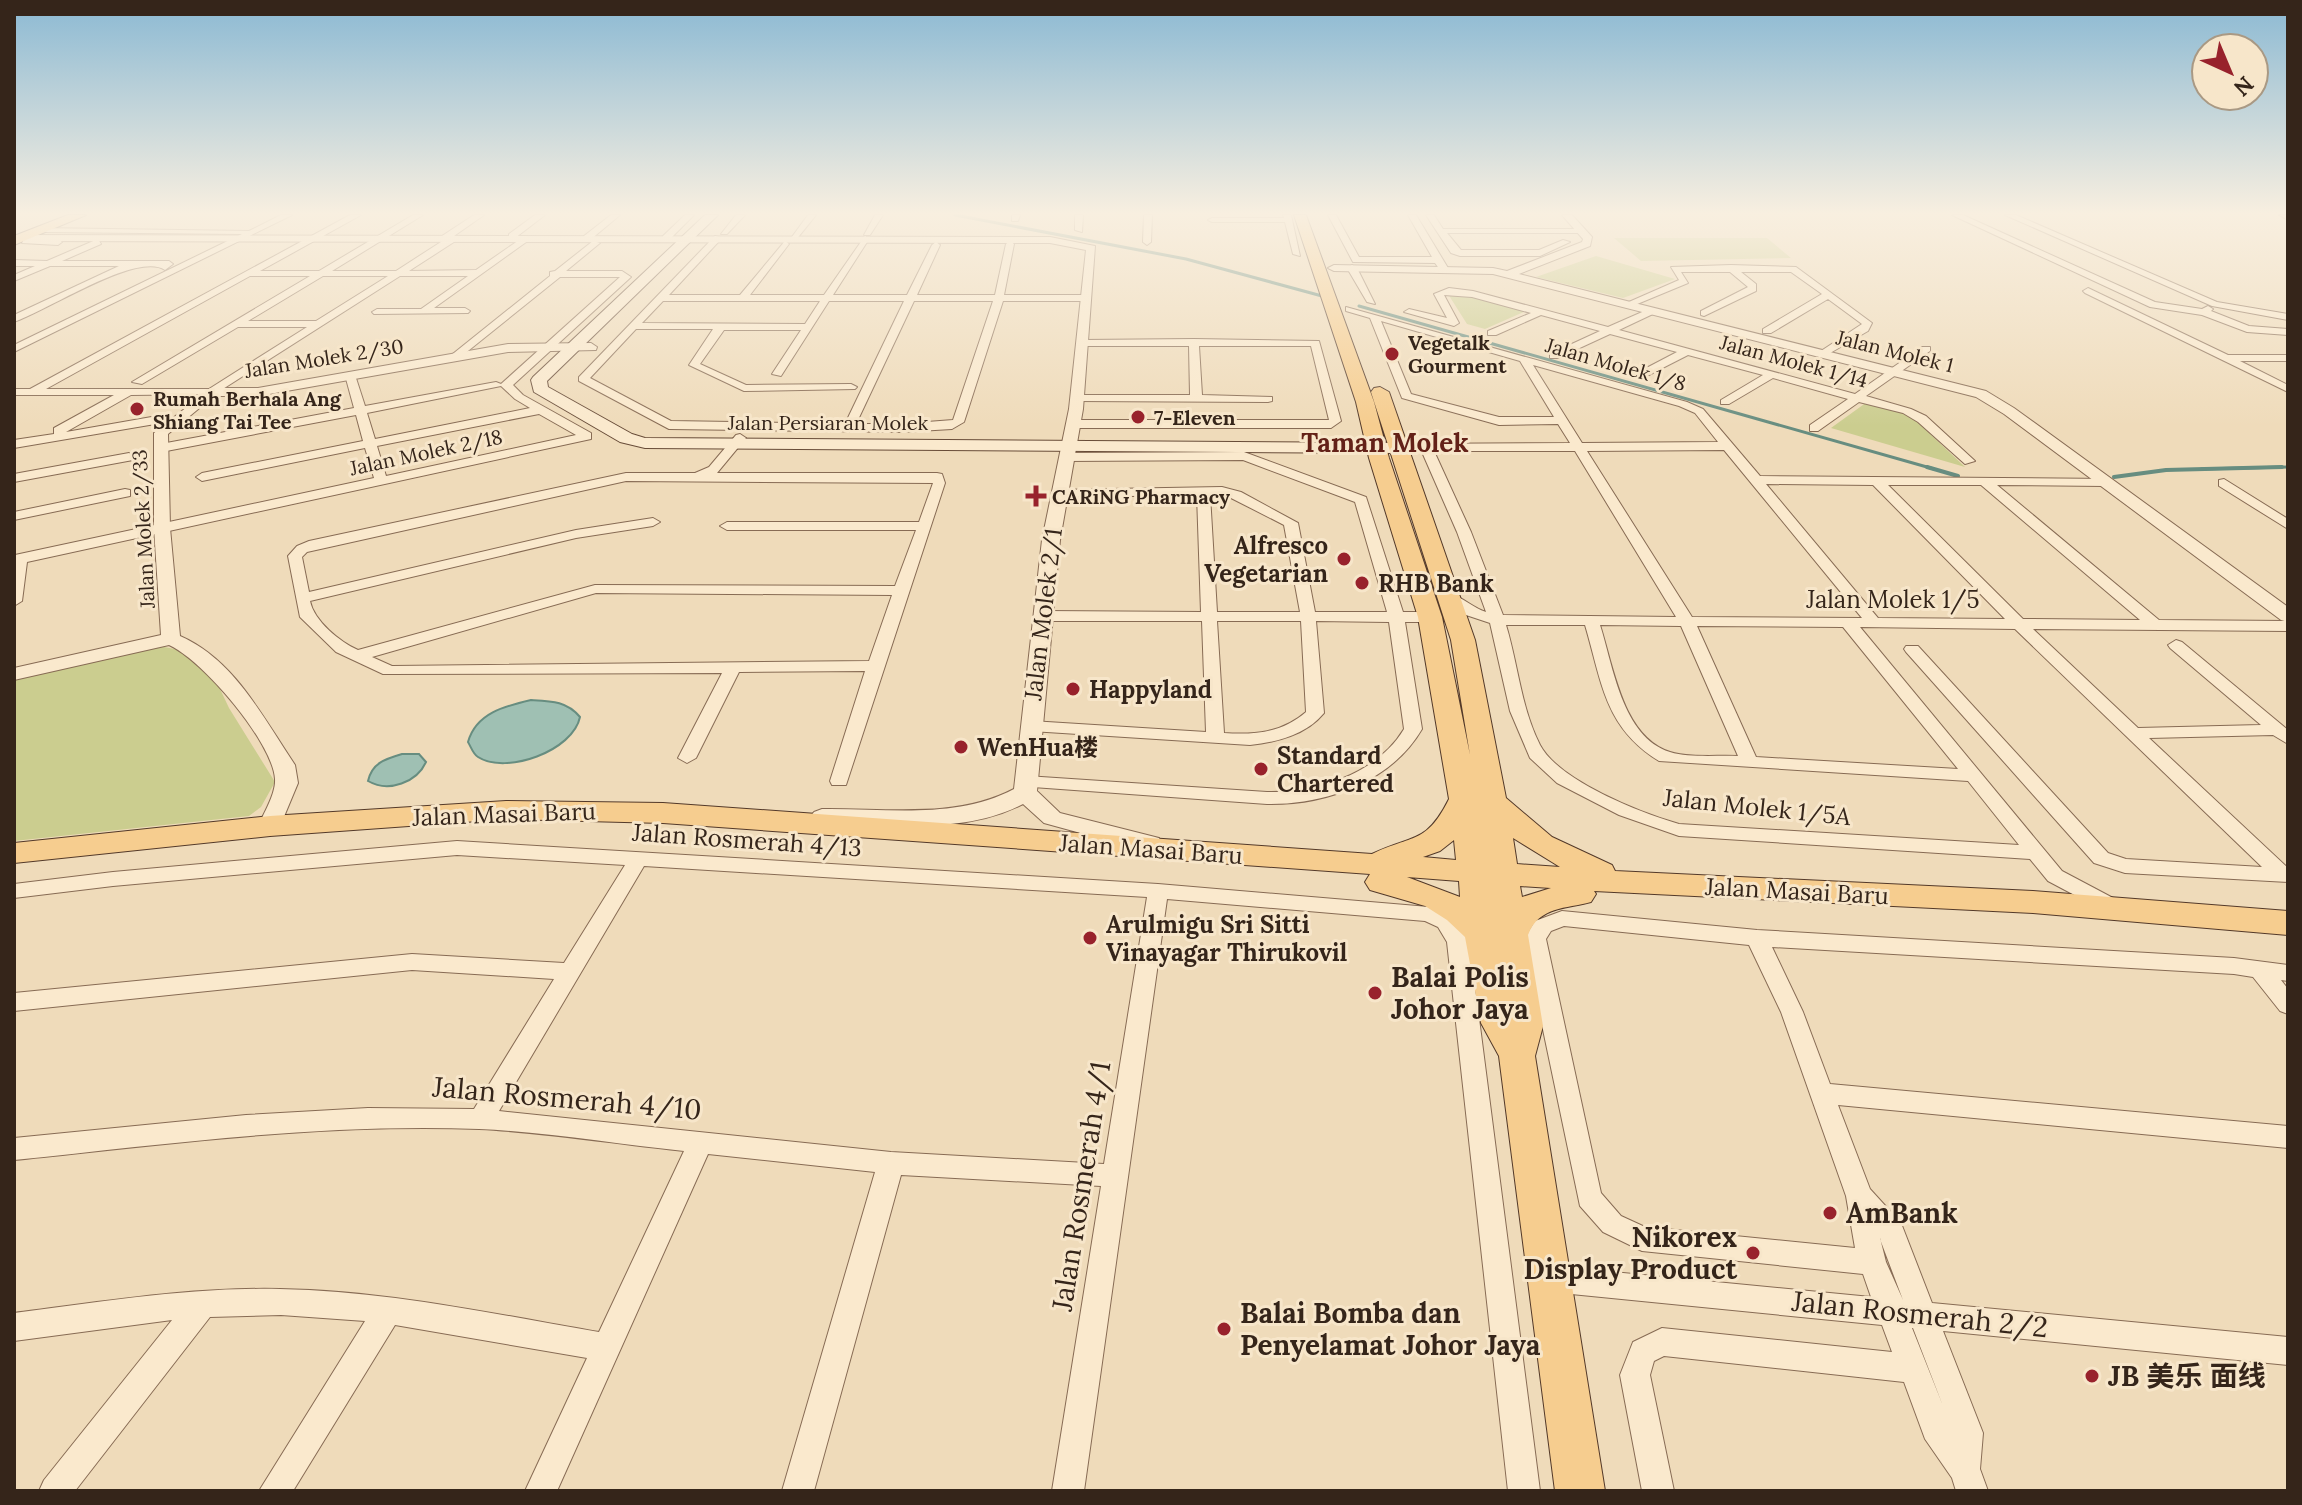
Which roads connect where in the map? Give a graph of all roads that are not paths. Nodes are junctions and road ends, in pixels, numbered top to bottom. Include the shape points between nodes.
1 (86, 285) edge
2 (126, 285) edge
3 (144, 285) edge
4 (227, 285) edge
5 (302, 285) edge
6 (378, 285) edge
7 (460, 285) edge
8 (540, 285) edge
9 (619, 285) edge
10 (648, 285) edge
11 (657, 285) edge
12 (670, 285) edge
13 (753, 285) edge
14 (837, 285) edge
15 (916, 285) edge
16 (1002, 285) edge
17 (1087, 285) edge
18 (1319, 285) edge
19 (1340, 285) edge
20 (1362, 285) edge
21 (1552, 285) edge
22 (1675, 285) edge
23 (1752, 285) edge
24 (1814, 285) edge
25 (2106, 285) edge
26 (2169, 285) edge
27 (2116, 290) junction
28 (1827, 295) junction
29 (660, 298) junction
30 (743, 298) junction
31 (829, 298) junction
32 (910, 298) junction
33 (999, 298) junction
34 (1085, 298) junction
35 (2203, 300) junction
36 (1372, 302) dead end
37 (1627, 305) junction
38 (2161, 307) junction
39 (1349, 309) junction
40 (465, 311) dead end
41 (1652, 311) junction
42 (377, 312) dead end
43 (423, 312) junction
44 (1409, 312) dead end
45 (1540, 312) junction
46 (2204, 312) junction
47 (1704, 313) dead end
48 (1374, 316) junction
49 (2144, 317) junction
50 (2288, 317) edge
51 (14, 319) edge
52 (235, 324) junction
53 (317, 324) junction
54 (2288, 324) edge
55 (633, 326) junction
56 (721, 326) junction
57 (809, 327) junction
58 (2241, 327) junction
59 (1610, 331) junction
60 (1767, 331) dead end
61 (2288, 332) edge
62 (1492, 333) dead end
63 (19, 336) edge
64 (40, 336) junction
65 (1194, 342) junction
66 (2274, 342) dead end
67 (1082, 343) junction
68 (551, 347) junction
69 (571, 347) junction
70 (591, 347) junction
71 (14, 349) edge
72 (1926, 349) dead end
73 (1688, 351) junction
74 (1825, 353) junction
75 (1554, 356) dead end
76 (454, 357) junction
77 (2223, 358) junction
78 (2288, 358) edge
79 (1524, 359) junction
80 (1896, 371) junction
81 (777, 374) dead end
82 (1773, 374) junction
83 (350, 375) junction
84 (1637, 377) dead end
85 (496, 385) dead end
86 (134, 387) junction
87 (851, 387) dead end
88 (2286, 387) edge
89 (34, 391) junction
90 (14, 392) edge
91 (211, 392) junction
92 (1859, 397) junction
93 (1077, 398) junction
94 (1196, 398) junction
95 (1268, 399) dead end
96 (1725, 402) dead end
97 (360, 410) junction
98 (540, 410) junction
99 (163, 419) dead end
100 (1559, 420) junction
101 (849, 427) junction
102 (1814, 428) dead end
103 (45, 439) junction
104 (1069, 440) junction
105 (738, 441) junction
106 (14, 444) edge
107 (371, 444) junction
108 (1386, 444) junction
109 (1576, 445) junction
110 (1462, 446) junction
111 (1726, 446) junction
112 (161, 448) junction
113 (1427, 449) junction
114 (14, 456) edge
115 (129, 457) dead end
116 (1969, 461) dead end
117 (725, 468) junction
118 (202, 477) dead end
119 (14, 478) edge
120 (1754, 480) junction
121 (381, 481) junction
122 (1877, 481) junction
123 (1984, 481) junction
124 (2105, 482) junction
125 (2224, 483) dead end
126 (1203, 492) junction
127 (125, 493) dead end
128 (1058, 493) junction
129 (14, 516) edge
130 (653, 522) dead end
131 (2288, 525) edge
132 (727, 526) dead end
133 (924, 526) junction
134 (162, 528) junction
135 (17, 559) edge
136 (902, 591) junction
137 (302, 598) junction
138 (14, 601) edge
139 (1441, 608) junction
140 (1209, 615) junction
141 (1308, 615) junction
142 (1044, 616) junction
143 (1396, 616) junction
144 (2288, 616) edge
145 (1497, 620) junction
146 (1591, 621) junction
147 (1687, 622) junction
148 (1848, 623) junction
149 (1874, 623) junction
150 (2019, 624) junction
151 (2155, 625) junction
152 (2288, 626) edge
153 (171, 639) junction
154 (1463, 640) junction
155 (2176, 645) dead end
156 (1912, 649) dead end
157 (356, 656) junction
158 (875, 666) junction
159 (732, 669) junction
160 (14, 674) edge
161 (1031, 726) junction
162 (2134, 733) junction
163 (2283, 734) edge
164 (1215, 737) junction
165 (687, 758) dead end
166 (1750, 763) junction
167 (1972, 776) junction
168 (839, 781) dead end
169 (1025, 788) junction
170 (1478, 799) junction
171 (765, 822) junction
172 (270, 826) junction
173 (199, 851) junction
174 (1178, 851) junction
175 (14, 853) edge
176 (639, 858) junction
177 (2041, 859) junction
178 (14, 869) edge
179 (1377, 873) junction
180 (2286, 875) edge
181 (1489, 881) junction
182 (1620, 882) junction
183 (14, 891) edge
184 (1158, 891) junction
185 (1580, 894) junction
186 (2033, 902) junction
187 (2120, 909) junction
188 (2288, 923) edge
189 (1496, 935) junction
190 (1757, 938) junction
191 (2288, 938) edge
192 (2259, 969) junction
193 (572, 972) junction
194 (2288, 973) edge
195 (14, 1002) edge
196 (2288, 1005) edge
197 (1821, 1093) junction
198 (481, 1119) junction
199 (2288, 1137) edge
200 (701, 1141) junction
201 (14, 1149) edge
202 (891, 1163) junction
203 (1115, 1176) junction
204 (1859, 1196) junction
205 (1872, 1262) junction
206 (1551, 1279) junction
207 (202, 1305) junction
208 (1892, 1310) junction
209 (387, 1312) junction
210 (1922, 1314) junction
211 (14, 1327) edge
212 (607, 1347) junction
213 (2288, 1351) edge
214 (1913, 1369) junction
215 (1968, 1480) edge
216 (55, 1491) edge
217 (275, 1491) edge
218 (541, 1491) edge
219 (798, 1491) edge
220 (1068, 1491) edge
221 (1524, 1491) edge
222 (1580, 1491) edge
223 (1658, 1491) edge

1 - 51 street
2 - 63 street
3 - 64 street
4 - 89 street
5 - 52 street
6 - 53 street, Jalan Molek 2/33
7 - 43 street
8 - 76 street
9 - 68 street, Jalan Molek 2/18
10 - 69 main road, Jalan Persiaran Molek
11 - 70 main road, Jalan Persiaran Molek
12 - 29 street
13 - 30 street
14 - 31 street
15 - 32 street
16 - 33 street
17 - 34 street, Jalan Molek 2/1
18 - 108 main road
19 - 39 main road
20 - 36 street
21 - 37 street, Jalan Molek 1
22 - 37 street
23 - 47 street
24 - 28 street
25 - 27 street
26 - 35 street
27 - 38 street
27 - 49 street via 2083,291
28 - 60 street
28 - 74 street via 1867,326
29 - 30 street
29 - 55 street
30 - 31 street
31 - 32 street
31 - 57 street
32 - 33 street
32 - 101 street
33 - 34 street
33 - 101 street via 958,422 942,427
34 - 67 street, Jalan Molek 2/1
35 - 46 street via 2208,308
35 - 50 street
37 - 41 street, Jalan Molek 1
38 - 46 street
38 - 49 street
39 - 48 street, Jalan Molek 1/8
39 - 108 main road
40 - 43 street
41 - 59 street
41 - 74 street, Jalan Molek 1
42 - 43 street
44 - 45 street, Jalan Molek 1/14 via 1454,323 1439,294 1454,291
45 - 59 street, Jalan Molek 1/14
45 - 62 street
46 - 58 street
48 - 79 street, Jalan Molek 1/8
48 - 100 street via 1406,396 1499,421
49 - 77 street
52 - 53 street
52 - 86 street
53 - 91 street, Jalan Molek 2/33
54 - 58 street
55 - 56 street
55 - 101 street via 583,379 663,422
56 - 57 street
56 - 87 street via 694,365 742,388
57 - 81 street
58 - 61 street
58 - 66 street
59 - 73 street, Jalan Molek 1/14
59 - 75 street
63 - 64 street
64 - 71 street
65 - 67 street
65 - 94 street
65 - 104 street via 1317,343 1335,421
67 - 93 street, Jalan Molek 2/1
68 - 69 street, Jalan Molek 2/30
68 - 76 street, Jalan Molek 2/30
68 - 98 street, Jalan Molek 2/18 via 506,385
69 - 70 street, Jalan Molek 2/30
69 - 105 main road, Jalan Persiaran Molek via 539,380 540,389 635,441
70 - 105 main road, Jalan Persiaran Molek via 558,384 641,434
72 - 80 street
73 - 82 street, Jalan Molek 1/14
73 - 84 street
74 - 80 street, Jalan Molek 1
76 - 83 street, Jalan Molek 2/30
77 - 78 street
77 - 88 street
79 - 100 street
79 - 111 street, Jalan Molek 1/8 via 1693,408
80 - 92 street
80 - 124 street, Jalan Molek 1 via 1992,399
82 - 92 street, Jalan Molek 1/14
82 - 96 street
83 - 91 street, Jalan Molek 2/30 via 258,392
83 - 97 street
85 - 97 street
86 - 89 street, Jalan Molek 2/30
86 - 91 street, Jalan Molek 2/30
86 - 103 street
89 - 90 street, Jalan Molek 2/30
91 - 112 street, Jalan Molek 2/33 via 161,433
92 - 102 street
92 - 116 street, Jalan Molek 1/14 via 1914,414
93 - 94 street
93 - 104 street, Jalan Molek 2/1
94 - 95 street
97 - 107 street
97 - 112 street
98 - 107 street
98 - 121 street, Jalan Molek 2/18 via 587,436
99 - 103 street
100 - 109 street
103 - 106 street
103 - 114 street
104 - 105 main road, Jalan Persiaran Molek
104 - 108 main road, Jalan Persiaran Molek
104 - 128 street, Jalan Molek 2/1
104 - 143 street via 1244,456 1358,497
105 - 117 street
107 - 118 street
107 - 121 street
108 - 110 street
108 - 113 street
108 - 139 main road
109 - 110 street
109 - 111 street
109 - 147 street
110 - 113 street
111 - 120 street, Jalan Molek 1/8
112 - 134 street, Jalan Molek 2/33
113 - 145 street, Jalan Molek 1/5A
115 - 119 street
117 - 133 street via 937,477
117 - 137 street via 700,475 596,482 314,544 295,556
120 - 122 street
120 - 149 street, Jalan Molek 1/8
121 - 134 street, Jalan Molek 2/18
122 - 123 street
122 - 150 street
123 - 124 street
123 - 151 street
124 - 144 street, Jalan Molek 1
125 - 131 street
126 - 128 street
126 - 140 street
126 - 141 street via 1236,495 1291,523
127 - 129 street
128 - 142 street, Jalan Molek 2/1
130 - 137 street via 576,534
132 - 133 street
133 - 136 street
134 - 135 street, Jalan Molek 2/18
134 - 153 street, Jalan Molek 2/33
135 - 138 street
136 - 157 street via 595,589
136 - 158 street
137 - 157 street via 305,614
139 - 143 street
139 - 145 street, Jalan Molek 1/5
139 - 154 main road
139 - 170 main road
140 - 141 street
140 - 142 street
140 - 164 street
141 - 143 street
141 - 164 street via 1315,713 1266,739
142 - 161 street, Jalan Molek 2/1
143 - 169 street via 1413,729 1384,761 1349,781 1319,794 1290,797
145 - 146 street, Jalan Molek 1/5
145 - 154 street via 1476,626
145 - 177 street, Jalan Molek 1/5A via 1537,757 1645,821 1679,830
146 - 147 street, Jalan Molek 1/5
146 - 166 street via 1622,714 1649,748 1665,757
147 - 148 street, Jalan Molek 1/5
147 - 166 street
148 - 149 street, Jalan Molek 1/5
148 - 167 street
149 - 150 street, Jalan Molek 1/5
150 - 151 street, Jalan Molek 1/5
150 - 162 street
151 - 152 street, Jalan Molek 1/5
153 - 160 street
153 - 172 street via 201,652 219,671 284,765 287,783
154 - 170 main road
155 - 163 street
156 - 180 street via 2101,858 2125,866
157 - 159 street via 389,671
158 - 159 street
158 - 168 street
159 - 165 street
161 - 164 street
161 - 169 street, Jalan Molek 2/1
162 - 163 street
162 - 180 street
166 - 167 street
167 - 177 street
169 - 171 street via 988,812 972,815
169 - 174 street via 1052,818
170 - 179 main road via 1429,844
170 - 181 main road
170 - 182 main road via 1541,847
171 - 172 main road, Jalan Masai Baru via 663,813 506,810
171 - 174 main road, Jalan Masai Baru
172 - 173 main road via 242,842
172 - 175 main road, Jalan Masai Baru
173 - 178 main road, Jalan Masai Baru
173 - 179 main road, Jalan Masai Baru via 481,826 620,826
174 - 179 main road, Jalan Masai Baru
176 - 183 street, Jalan Rosmerah 4/13 via 457,848
176 - 184 street, Jalan Rosmerah 4/13
176 - 193 street
177 - 186 street via 2048,877 2044,892
177 - 187 street via 2070,886
179 - 181 main road, Jalan Masai Baru
179 - 189 main road via 1452,905
181 - 182 main road, Jalan Masai Baru
181 - 185 main road, Jalan Masai Baru
181 - 189 main road
182 - 186 main road, Jalan Masai Baru
184 - 203 street, Jalan Rosmerah 4/1
184 - 221 street, Jalan Rosmerah 4/13 via 1429,914 1445,922 1458,941
185 - 189 main road via 1529,906
185 - 191 main road, Jalan Masai Baru
186 - 187 main road, Jalan Masai Baru
187 - 188 main road, Jalan Masai Baru
189 - 206 main road via 1499,1023 1517,1056
190 - 192 street
190 - 197 street via 1792,1012
190 - 205 street via 1562,918 1543,926 1535,939 1589,1198 1612,1224 1642,1239
192 - 194 street
192 - 196 street
193 - 195 street via 412,962
193 - 198 street
197 - 199 street
197 - 204 street
198 - 200 street, Jalan Rosmerah 4/10
198 - 201 street, Jalan Rosmerah 4/10 via 246,1125
200 - 202 street, Jalan Rosmerah 4/10
200 - 212 street
202 - 203 street, Jalan Rosmerah 4/10
202 - 219 street
203 - 220 street, Jalan Rosmerah 4/1
204 - 205 street
204 - 210 street via 1891,1232
205 - 208 street
206 - 208 street, Jalan Rosmerah 2/2
206 - 222 main road
207 - 209 street via 282,1302
207 - 211 street
207 - 216 street
208 - 210 street, Jalan Rosmerah 2/2
208 - 214 street
209 - 212 street
209 - 217 street
210 - 213 street, Jalan Rosmerah 2/2
210 - 215 street via 1968,1433
212 - 218 street
214 - 215 street via 1936,1428
214 - 223 street via 1662,1342 1643,1352 1635,1375

